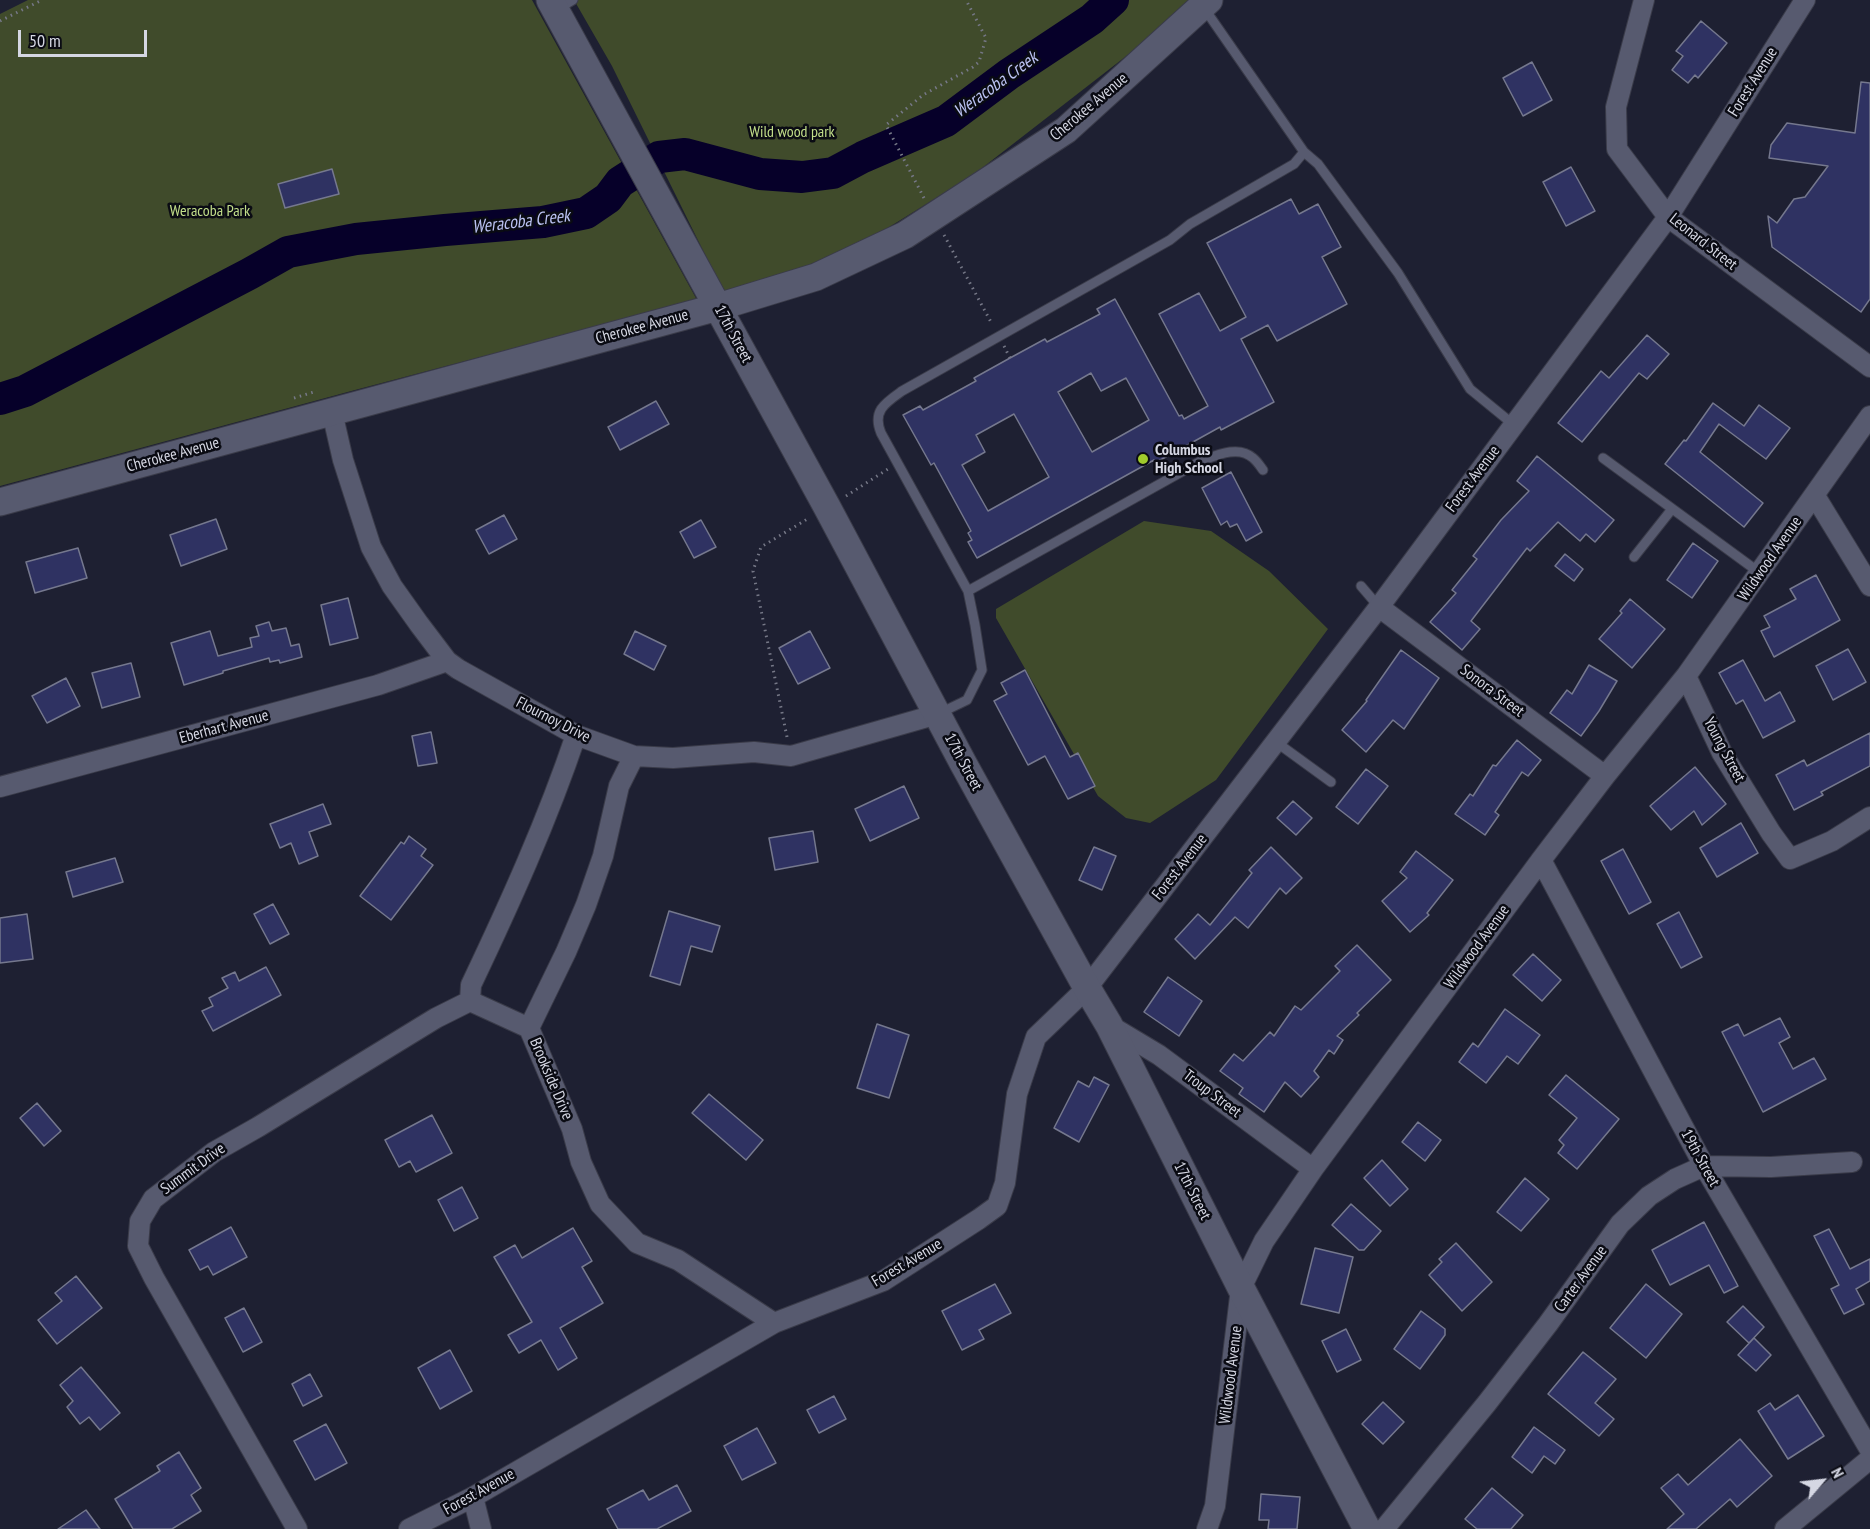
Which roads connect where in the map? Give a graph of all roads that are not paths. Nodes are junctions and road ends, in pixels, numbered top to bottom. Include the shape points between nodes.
1 (1644, 0) edge
2 (1805, 0) edge
3 (560, 3) edge
4 (1206, 3) edge
5 (1304, 152) junction
6 (1668, 217) junction
7 (718, 307) junction
8 (1870, 367) edge
9 (329, 400) junction
10 (1870, 416) edge
11 (1514, 425) junction
12 (1603, 458) dead end
13 (1263, 470) dead end
14 (1815, 496) junction
15 (0, 502) edge
16 (1672, 509) junction
17 (1634, 557) dead end
18 (1760, 573) junction
19 (1361, 586) dead end
20 (1870, 586) edge
21 (968, 591) junction
22 (1379, 607) junction
23 (447, 661) junction
24 (1686, 676) junction
25 (938, 714) junction
26 (576, 735) junction
27 (1276, 742) junction
28 (634, 756) junction
29 (1605, 776) junction
30 (1331, 782) dead end
31 (0, 787) edge
32 (1870, 817) edge
33 (1541, 860) junction
34 (1087, 988) junction
35 (470, 1001) junction
36 (1109, 1025) junction
37 (529, 1028) junction
38 (1852, 1162) dead end
39 (1704, 1166) junction
40 (1313, 1169) junction
41 (1241, 1288) junction
42 (774, 1323) junction
43 (1870, 1450) edge
44 (1870, 1459) edge
45 (472, 1497) junction
46 (297, 1529) edge
47 (409, 1529) edge
48 (481, 1529) edge
49 (1207, 1529) edge
50 (1367, 1529) edge
51 (1384, 1529) edge
52 (1785, 1529) edge

1 - 6 street, Leonard Street via 1616,107 1617,149
2 - 6 street, Forest Avenue
3 - 7 street, 17th Street via 633,151
4 - 5 lane
4 - 7 street, Cherokee Avenue via 1066,130 905,235 816,277
5 - 11 lane via 1318,164 1398,273 1470,389
5 - 21 lane via 1294,164 1190,224 1170,240 902,391 879,411 877,423
6 - 8 street, Leonard Street
6 - 11 street, Forest Avenue
7 - 9 street, Cherokee Avenue
7 - 25 street, 17th Street
9 - 15 street, Cherokee Avenue
9 - 23 street, Flournoy Drive via 343,460 371,547 392,586
10 - 14 street, Wildwood Avenue
11 - 22 street, Forest Avenue
12 - 16 lane
13 - 21 lane via 1253,457 1237,451 1201,461
14 - 18 street, Wildwood Avenue
14 - 20 street
16 - 17 lane
16 - 18 lane
18 - 24 street, Wildwood Avenue
19 - 22 lane
21 - 25 lane via 982,670 968,700
22 - 27 street, Forest Avenue
22 - 29 street, Sonora Street
23 - 26 street, Flournoy Drive
23 - 31 street, Eberhart Avenue via 378,685
24 - 29 street, Wildwood Avenue
24 - 32 street, Young Street via 1722,753 1790,859 1832,842
25 - 28 street, Flournoy Drive via 791,756 754,752 674,758
25 - 34 street, 17th Street
26 - 28 street, Flournoy Drive
26 - 35 street via 523,875 471,985
27 - 30 lane
27 - 34 street, Forest Avenue
28 - 37 street, Brookside Drive via 619,786 603,856 586,905
29 - 33 street, Wildwood Avenue
33 - 39 street, 19th Street
33 - 40 street, Wildwood Avenue
34 - 36 street, 17th Street
34 - 42 street, Forest Avenue via 1035,1037 1017,1094 1005,1183 997,1206 883,1281
35 - 37 street
35 - 46 street, Summit Drive via 214,1152 153,1199 140,1221 138,1246 154,1278
36 - 40 street, Troup Street via 1160,1055
36 - 41 street, 17th Street
37 - 42 street, Brookside Drive via 600,1204 637,1244 678,1260
38 - 39 street, Carter Avenue
39 - 43 street, 19th Street
39 - 51 street, Carter Avenue via 1648,1196 1620,1224 1507,1377
40 - 41 street, Wildwood Avenue via 1264,1241
41 - 49 street, Wildwood Avenue via 1215,1506
41 - 50 street, 17th Street
42 - 45 street, Forest Avenue
44 - 52 street
45 - 47 street, Forest Avenue
45 - 48 street

